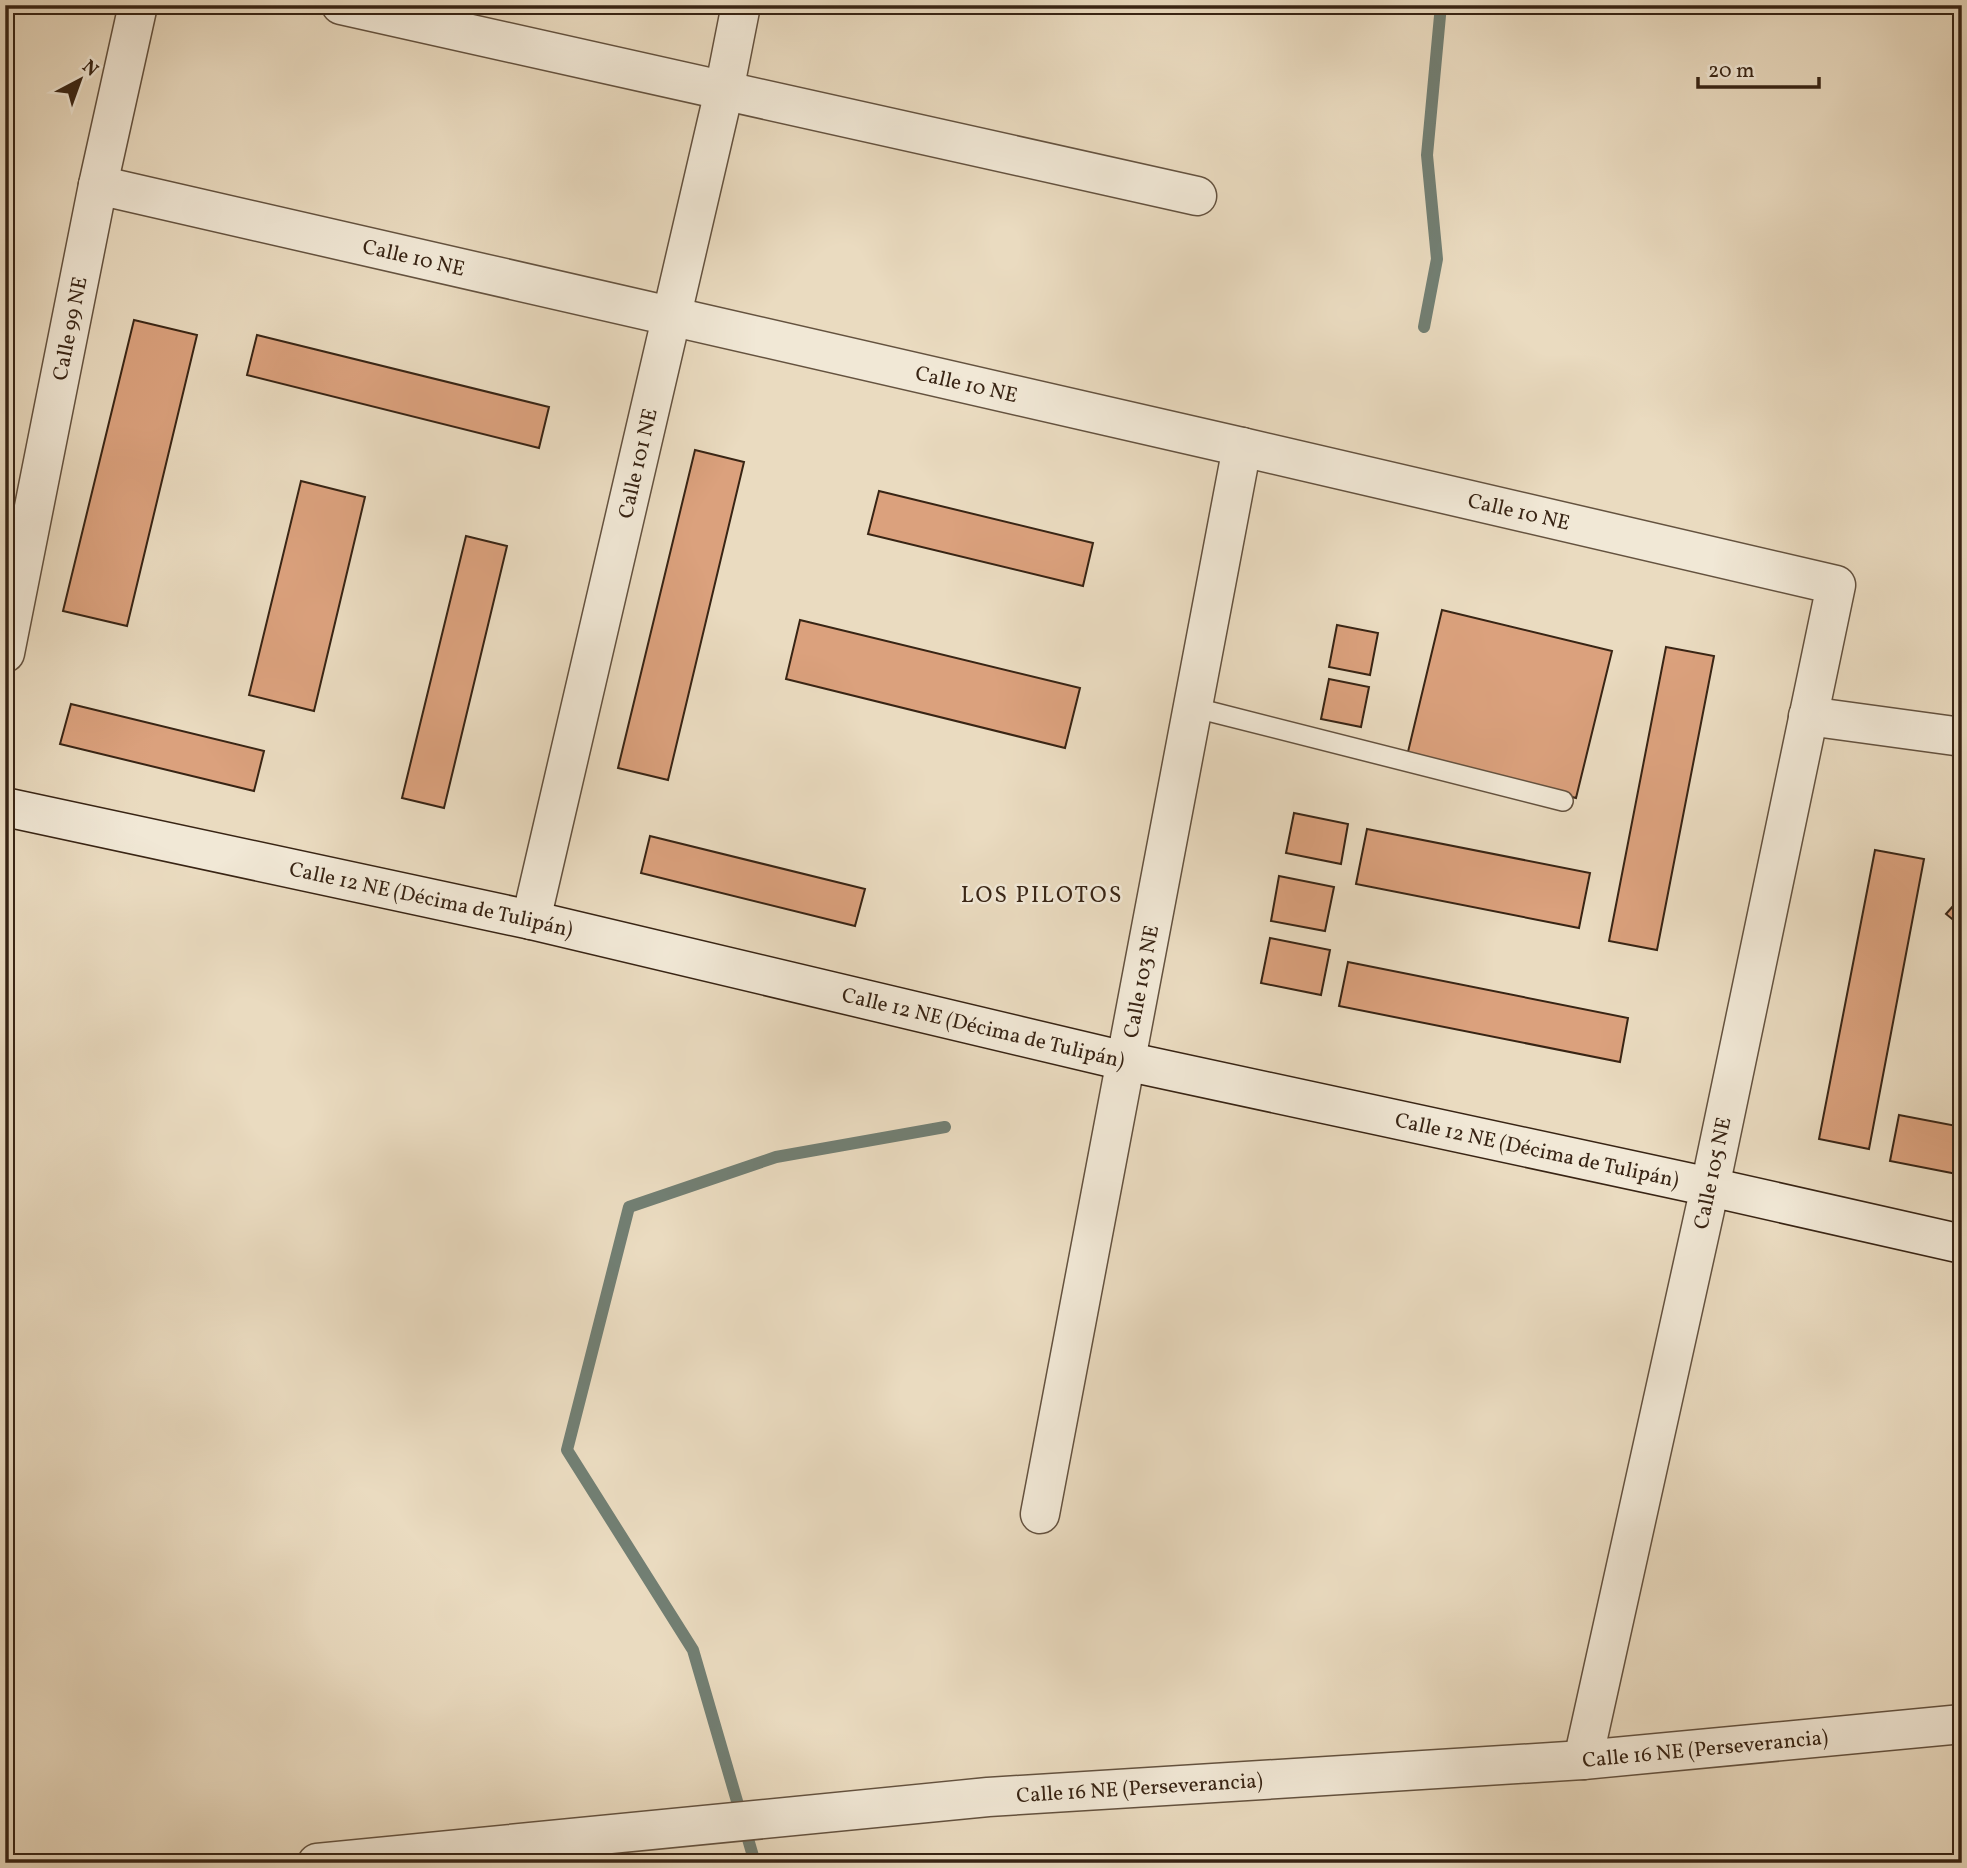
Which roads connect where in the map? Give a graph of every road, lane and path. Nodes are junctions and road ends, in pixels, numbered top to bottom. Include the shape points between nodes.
1 (138, 5) edge
2 (341, 5) edge
3 (741, 5) edge
4 (724, 91) junction
5 (98, 185) junction
6 (1197, 196) dead end
7 (670, 317) junction
8 (1242, 447) junction
9 (1836, 585) joint
10 (5, 653) edge
11 (1192, 707) junction
12 (1808, 716) junction
13 (1962, 737) edge
14 (1563, 802) dead end
15 (5, 807) edge
16 (531, 920) junction
17 (1125, 1061) junction
18 (1710, 1188) junction
19 (1962, 1244) edge
20 (1040, 1514) dead end
21 (1962, 1724) edge
22 (1583, 1760) junction
23 (337, 1862) edge

1 - 5 street, Calle 99 NE
2 - 4 street
3 - 4 street, Calle 101 NE
4 - 6 street
4 - 7 street, Calle 101 NE
5 - 7 street, Calle 10 NE
5 - 10 street, Calle 99 NE
7 - 8 street, Calle 10 NE
7 - 16 street, Calle 101 NE
8 - 9 street, Calle 10 NE
8 - 11 street, Calle 103 NE
9 - 12 street, Calle 105 NE
11 - 14 lane
11 - 17 street, Calle 103 NE
12 - 13 street
12 - 18 street, Calle 105 NE
15 - 16 street, Calle 12 NE (Décima de Tulipán)
16 - 17 street, Calle 12 NE (Décima de Tulipán)
17 - 18 street, Calle 12 NE (Décima de Tulipán)
17 - 20 street, Calle 103 NE
18 - 19 street, Calle 12 NE (Décima de Tulipán)
18 - 22 street, Calle 105 NE
21 - 22 street, Calle 16 NE (Perseverancia)
22 - 23 street, Calle 16 NE (Perseverancia) via 988,1797

